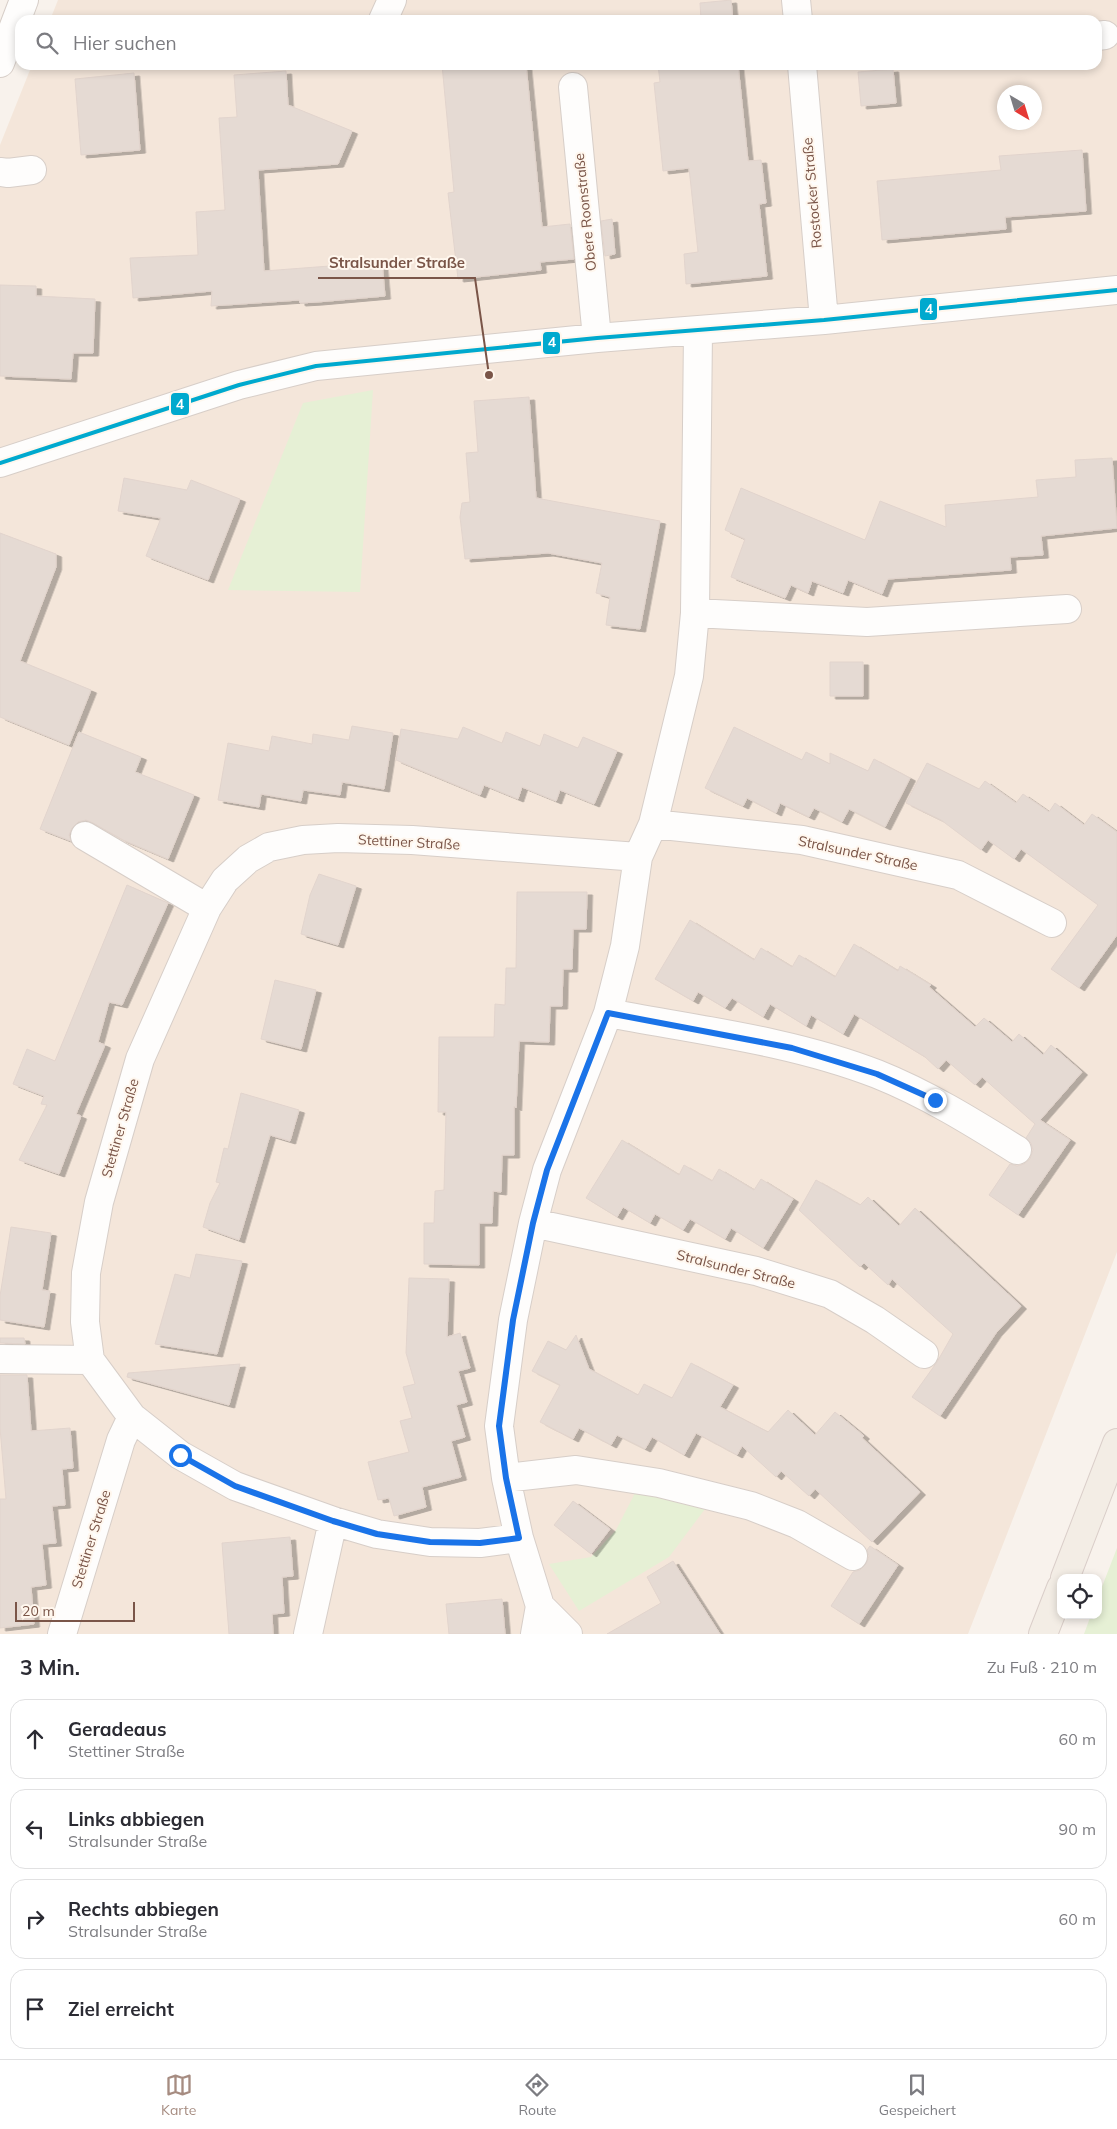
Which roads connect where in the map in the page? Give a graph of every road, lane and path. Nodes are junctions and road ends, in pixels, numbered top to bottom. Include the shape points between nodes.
1 (24, 0) edge
2 (392, 0) edge
3 (796, 0) edge
4 (20, 15) edge
5 (385, 15) edge
6 (798, 15) edge
7 (15, 32) edge
8 (7, 61) edge
9 (802, 70) edge
10 (573, 86) dead end
11 (32, 170) dead end
12 (0, 172) edge
13 (1117, 290) edge
14 (824, 320) junction
15 (698, 331) junction
16 (598, 338) junction
17 (0, 463) edge
18 (1067, 610) dead end
19 (695, 613) junction
20 (652, 824) junction
21 (86, 836) dead end
22 (638, 857) junction
23 (207, 908) junction
24 (1052, 924) dead end
25 (608, 1013) junction
26 (1017, 1150) dead end
27 (533, 1223) junction
28 (924, 1354) dead end
29 (0, 1359) edge
30 (90, 1360) junction
31 (132, 1417) junction
32 (1117, 1443) edge
33 (506, 1478) junction
34 (333, 1521) junction
35 (519, 1538) junction
36 (854, 1556) dead end
37 (1067, 1574) edge
38 (1057, 1598) edge
39 (540, 1606) junction
40 (62, 1634) edge
41 (308, 1634) edge
42 (535, 1634) edge
43 (568, 1634) edge
44 (1043, 1634) edge

1 - 4 street
2 - 5 street
3 - 6 street
7 - 8 street
9 - 14 street, Rostocker Straße
10 - 16 street, Obere Roonstraße
11 - 12 street
13 - 14 street
14 - 15 street
15 - 16 street
15 - 19 street
16 - 17 street via 316,366 239,385
18 - 19 street via 867,622
19 - 20 street via 689,676
20 - 22 street
20 - 24 street, Stralsunder Straße via 802,840 958,875
21 - 23 street
22 - 23 street, Stettiner Straße via 412,840 303,840 269,848 248,859 225,880
22 - 25 street via 625,946
23 - 30 street, Stettiner Straße via 140,1059 99,1202 86,1273 85,1322
25 - 26 street via 792,1048 877,1074 935,1100
25 - 27 street via 547,1170
27 - 28 street, Stralsunder Straße via 756,1271 830,1294
27 - 33 street via 513,1320 499,1426
29 - 30 street
30 - 31 street, Stettiner Straße
31 - 34 street, Stettiner Straße via 180,1455 235,1486
31 - 40 street, Stettiner Straße via 121,1440
32 - 37 main road
33 - 35 street
33 - 36 street via 576,1470 659,1482 751,1506 797,1524
34 - 35 street, Stettiner Straße via 377,1534 430,1542 480,1543
34 - 41 street
35 - 39 street
38 - 44 main road
39 - 42 street
39 - 43 street

